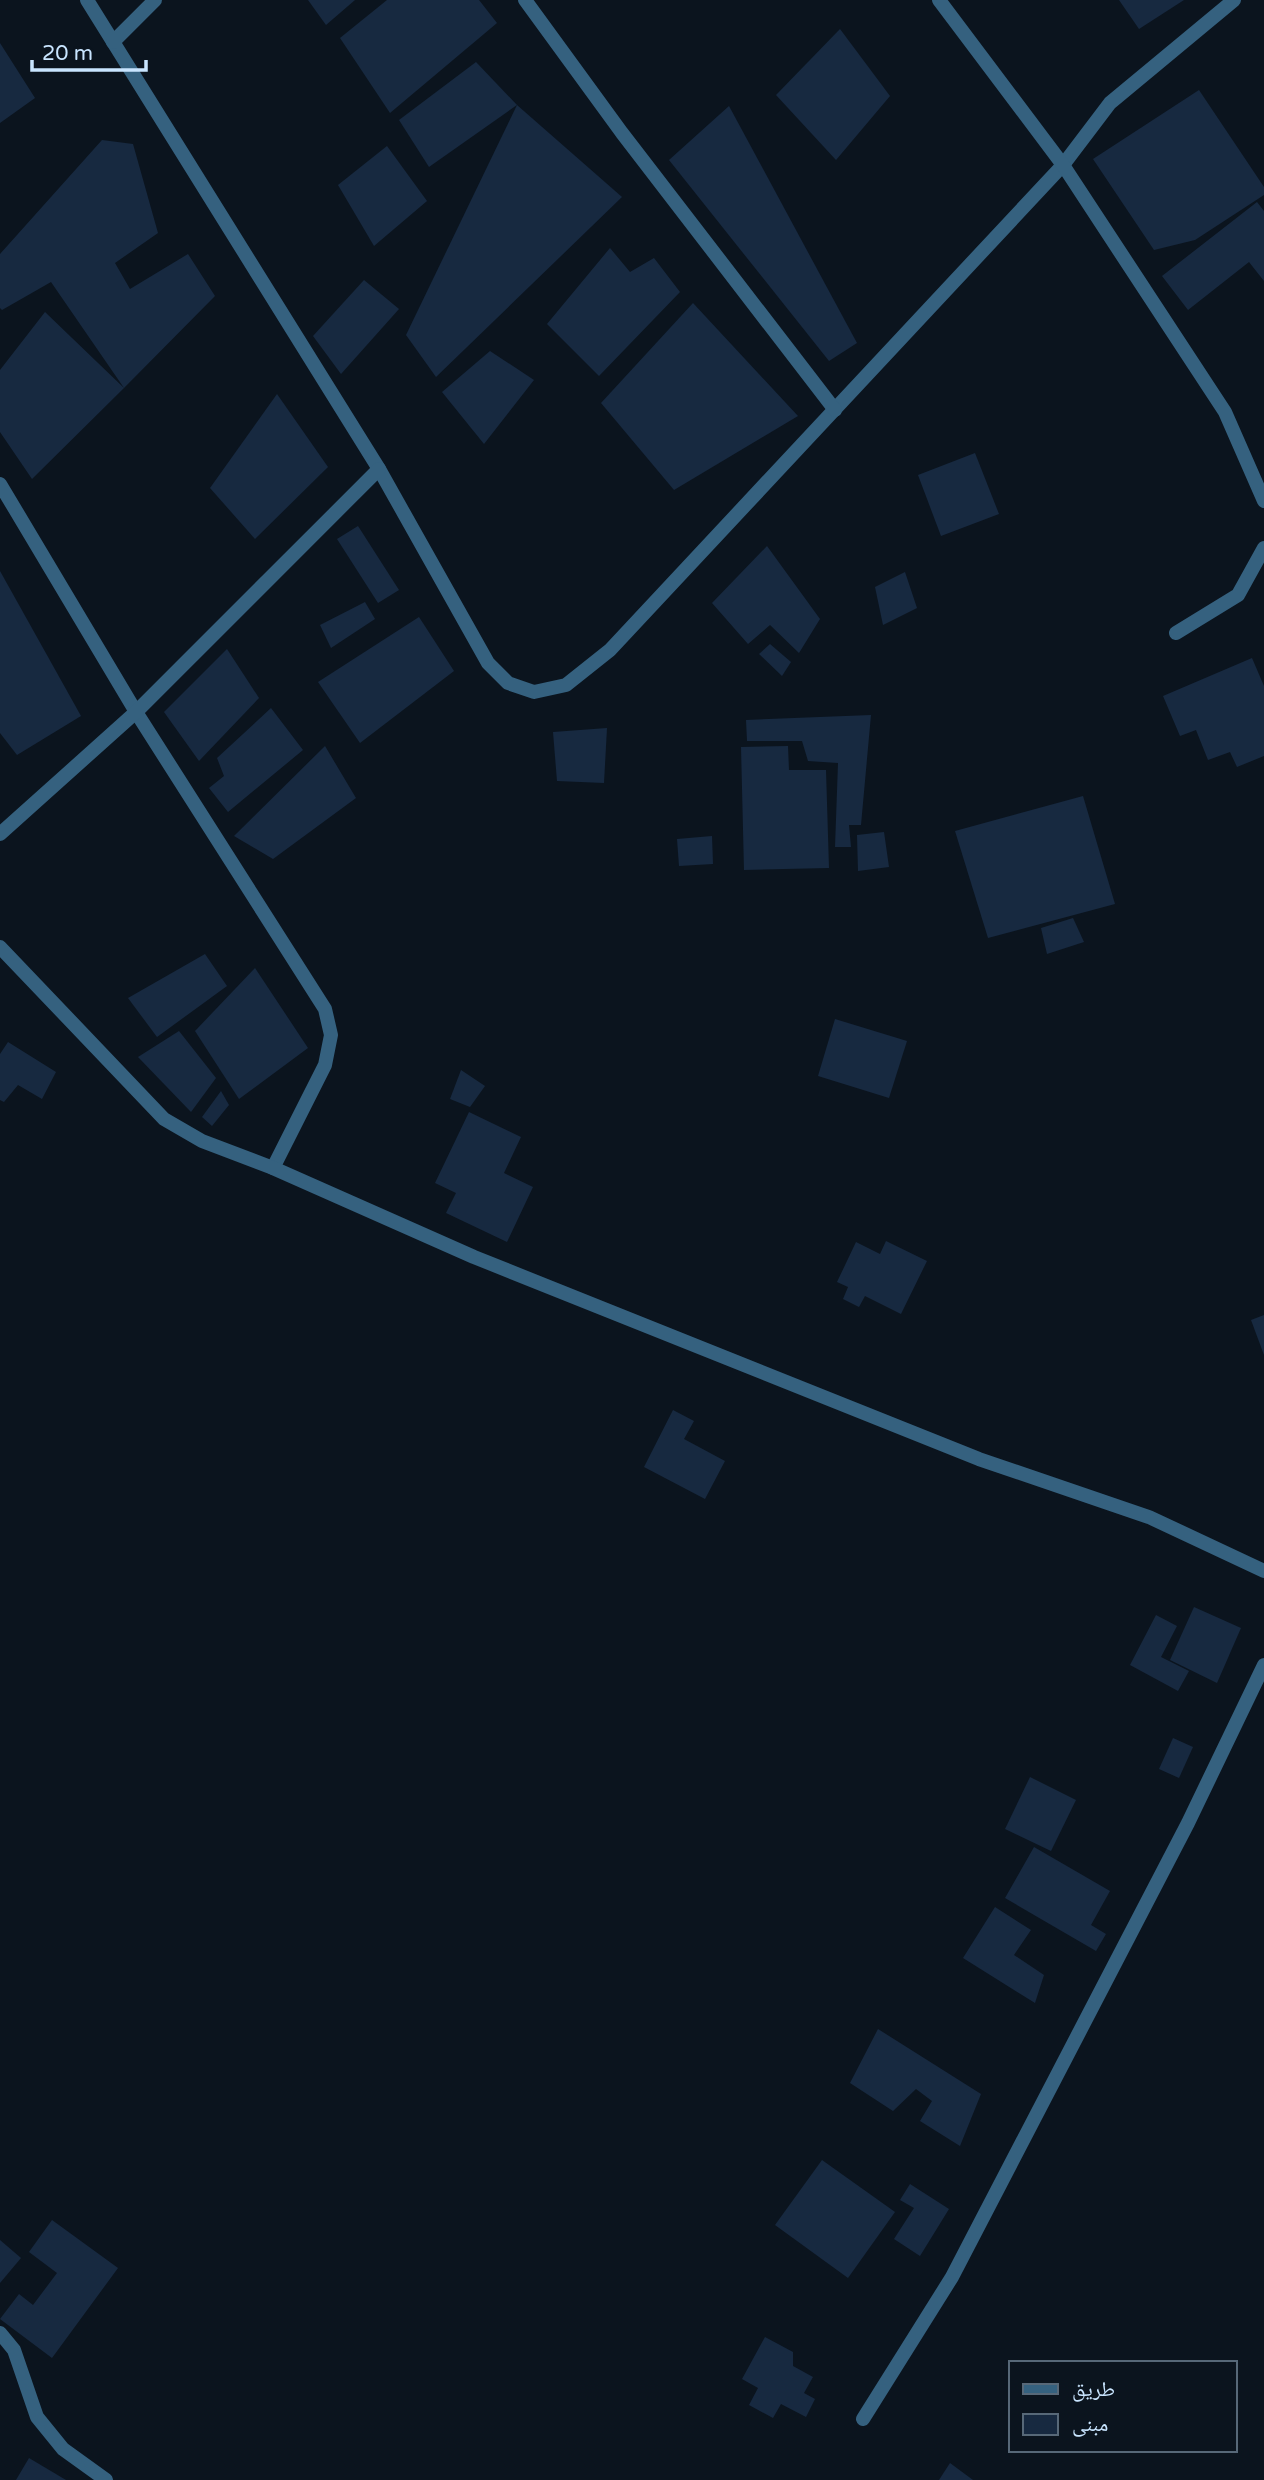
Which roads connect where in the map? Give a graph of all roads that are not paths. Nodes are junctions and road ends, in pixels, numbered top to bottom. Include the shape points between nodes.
1 (87, 0) edge
2 (155, 0) edge
3 (525, 0) edge
4 (939, 0) edge
5 (1234, 0) edge
6 (113, 42) junction
7 (1063, 165) junction
8 (835, 410) junction
9 (379, 469) junction
10 (0, 484) edge
11 (1264, 501) edge
12 (1264, 548) edge
13 (1176, 633) dead end
14 (136, 712) junction
15 (0, 834) edge
16 (0, 947) edge
17 (273, 1168) junction
18 (1264, 1571) edge
19 (1264, 1665) edge
20 (0, 2333) edge
21 (863, 2419) dead end
22 (106, 2480) edge

1 - 6 street
2 - 6 street
3 - 8 street
4 - 7 street
5 - 7 street via 1110,103
6 - 9 street
7 - 8 street
7 - 11 street via 1225,412
8 - 9 street via 610,650 566,685 534,692 508,683 488,663
9 - 14 street
10 - 14 street
12 - 13 street via 1238,595
14 - 15 street
14 - 17 street via 325,1009 331,1035 325,1065
16 - 17 street via 164,1118 202,1141
17 - 18 street via 474,1257 979,1459 1149,1517
19 - 21 street via 1182,1836 965,2254
20 - 22 street via 14,2350 37,2417 63,2449

